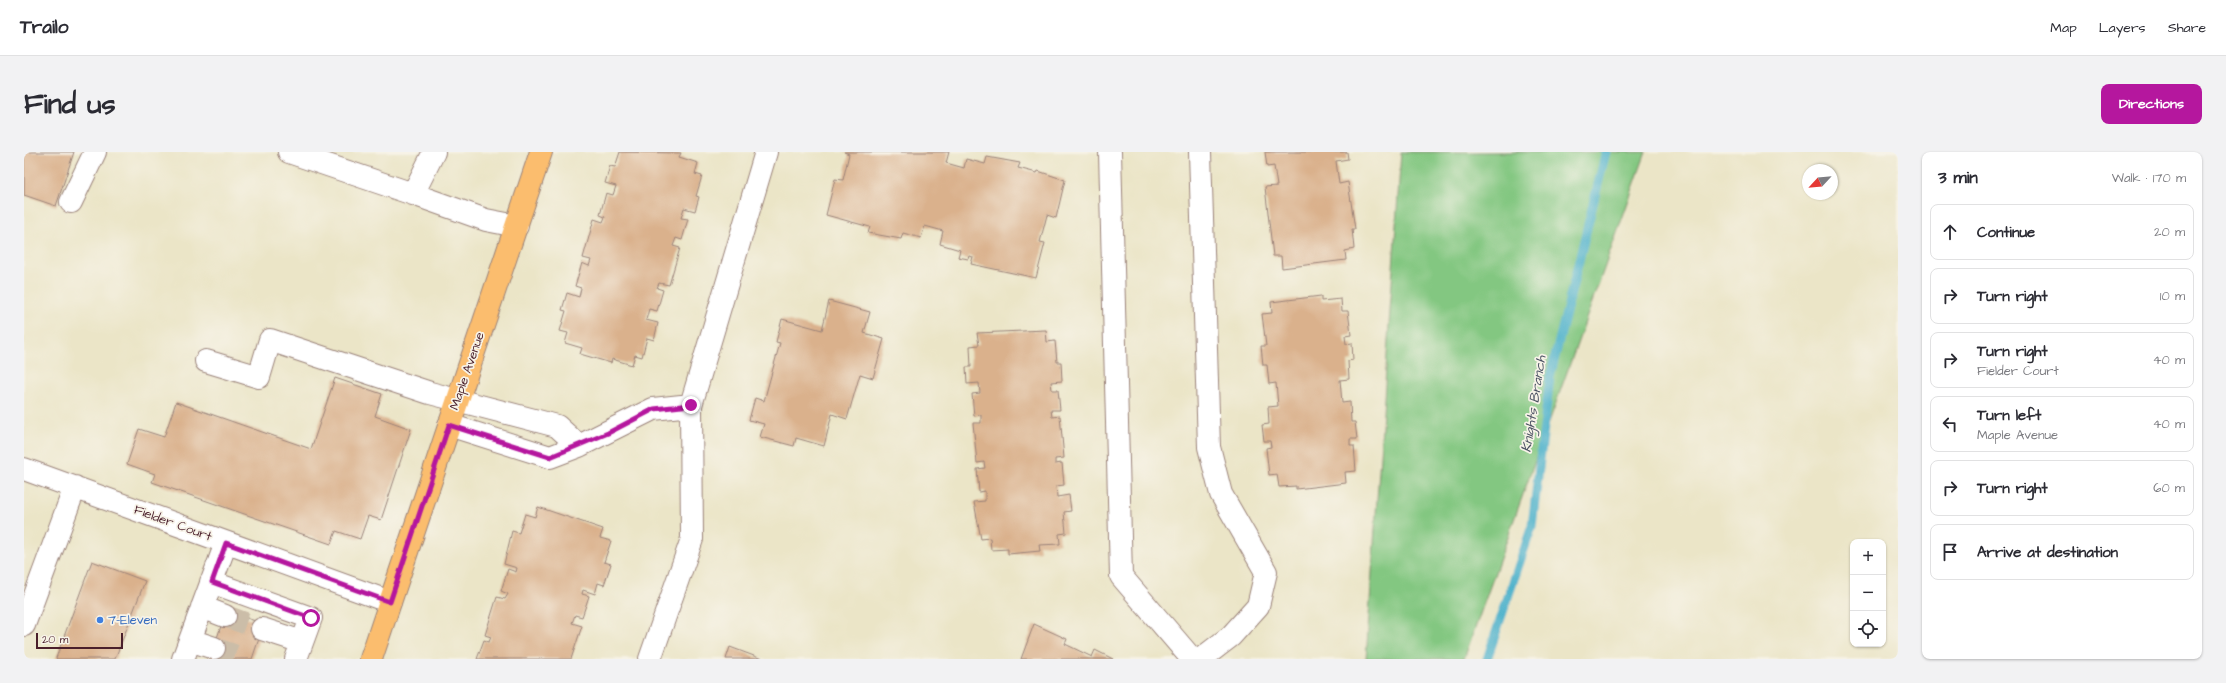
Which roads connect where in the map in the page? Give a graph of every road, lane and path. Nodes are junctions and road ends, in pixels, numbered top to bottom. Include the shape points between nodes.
1 (95, 152) edge
2 (289, 152) edge
3 (434, 152) edge
4 (541, 152) edge
5 (766, 152) edge
6 (1110, 152) edge
7 (1200, 152) edge
8 (413, 194) junction
9 (71, 202) dead end
10 (517, 226) junction
11 (206, 361) dead end
12 (457, 401) junction
13 (691, 405) junction
14 (449, 425) junction
15 (579, 446) junction
16 (24, 468) edge
17 (75, 487) junction
18 (226, 543) junction
19 (212, 582) junction
20 (390, 602) junction
21 (202, 607) junction
22 (225, 616) tunnel mouth
23 (24, 625) edge
24 (262, 629) tunnel mouth
25 (214, 648) tunnel mouth
26 (187, 649) edge
27 (299, 651) edge
28 (371, 659) edge
29 (650, 659) edge
30 (1192, 659) edge
31 (1200, 659) edge

1 - 9 lane
2 - 8 lane
3 - 8 lane
4 - 10 main road, Maple Avenue
5 - 13 lane
6 - 30 lane via 1121,576
7 - 31 lane via 1209,448 1221,494 1266,572 1258,606 1231,636
8 - 10 lane via 486,220
10 - 12 main road, Maple Avenue
11 - 12 lane via 259,377 270,340
12 - 14 main road, Maple Avenue
12 - 15 lane via 494,408 557,426
13 - 15 lane via 654,409
13 - 29 lane via 692,539
14 - 15 lane via 550,457
14 - 20 main road, Maple Avenue
16 - 17 lane, Fielder Court
17 - 18 lane, Fielder Court
17 - 23 lane
18 - 19 lane
18 - 20 lane, Fielder Court
19 - 21 lane
19 - 27 lane via 311,618
20 - 28 main road, Maple Avenue
21 - 22 lane
21 - 26 lane
24 - 27 lane
25 - 26 lane

